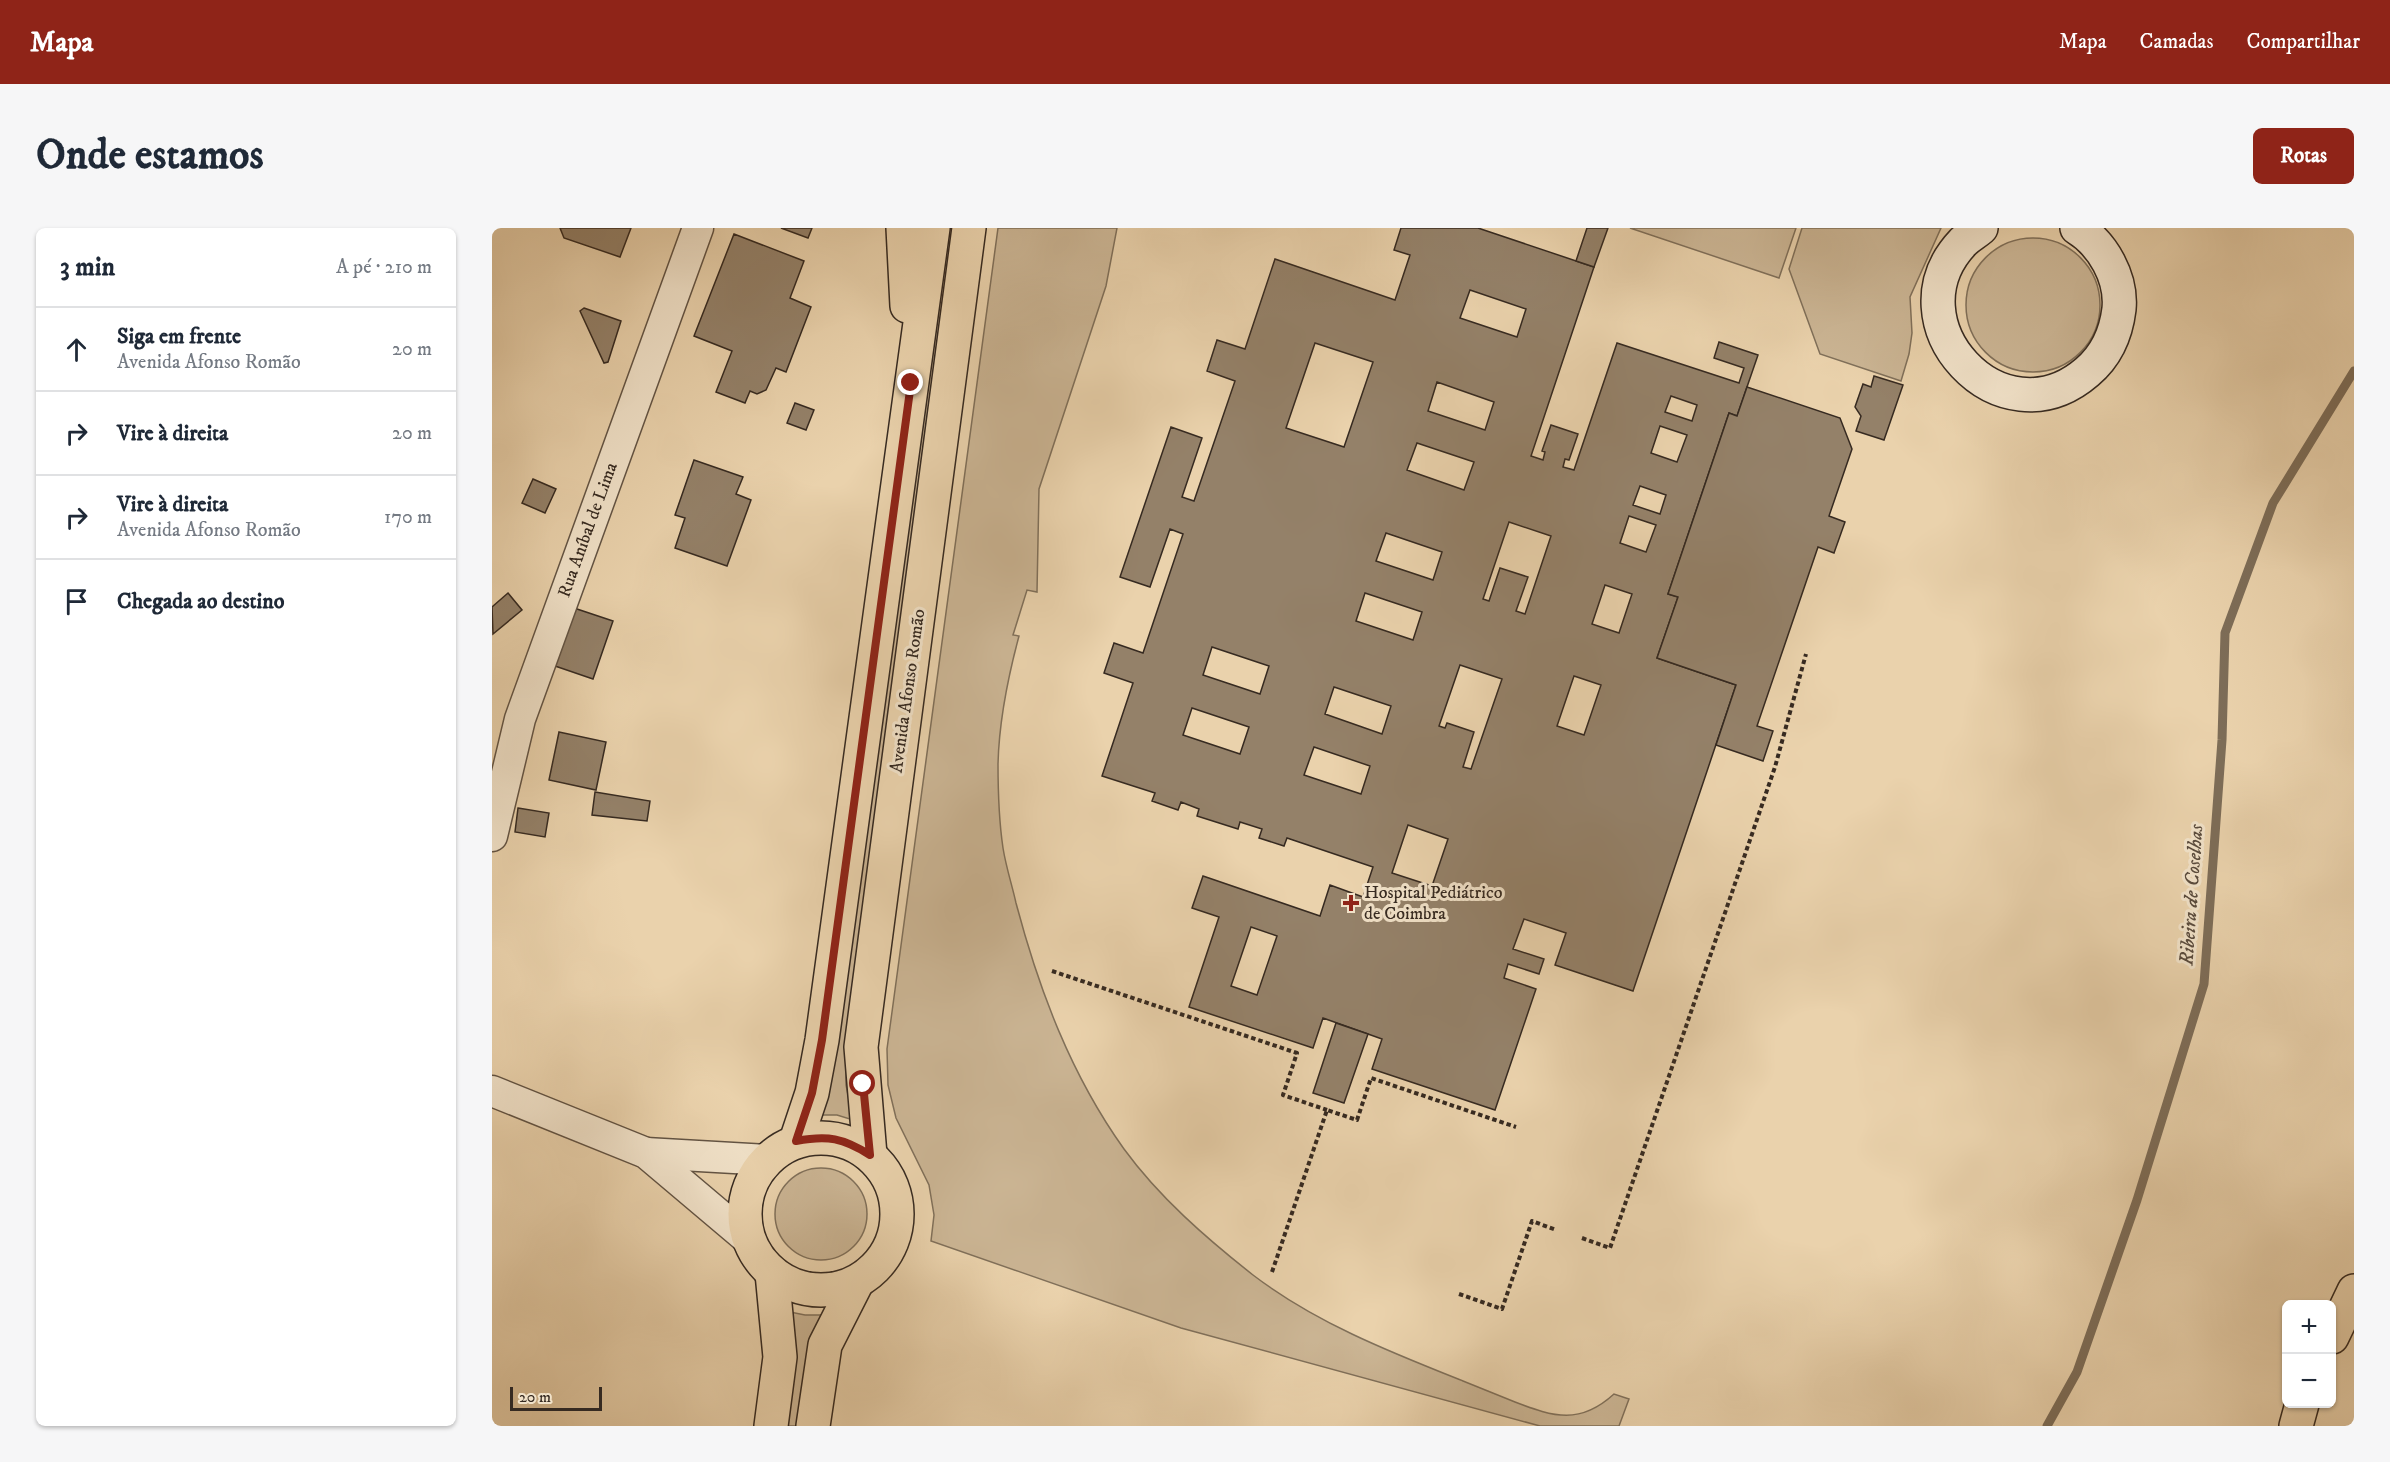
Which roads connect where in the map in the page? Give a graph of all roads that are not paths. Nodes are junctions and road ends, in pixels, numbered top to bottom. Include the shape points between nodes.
1 (698, 228) edge
2 (903, 228) edge
3 (933, 228) edge
4 (969, 228) edge
5 (1981, 228) edge
6 (2078, 228) edge
7 (911, 383) junction
8 (492, 837) edge
9 (492, 1090) edge
10 (796, 1141) junction
11 (646, 1153) junction
12 (870, 1155) junction
13 (767, 1160) junction
14 (749, 1240) junction
15 (772, 1273) junction
16 (856, 1282) junction
17 (2354, 1291) edge
18 (2336, 1327) edge
19 (2301, 1408) edge
20 (771, 1426) edge
21 (813, 1426) edge
22 (2296, 1426) edge

1 - 8 street, Rua Aníbal de Lima via 520,719
2 - 7 main road
3 - 7 main road
4 - 12 main road, Avenida Afonso Romão via 861,1047
5 - 6 street via 1963,242 1948,264 1940,289 1939,316 1946,341 1963,366 1987,385 2016,394 2046,393 2074,382 2097,363 2113,337 2119,307 2115,277 2102,250
7 - 10 main road via 822,1040 812,1093
9 - 11 street
10 - 12 main road via 835,1138
10 - 13 main road
11 - 13 street
11 - 14 street
12 - 16 main road via 890,1181 896,1197 897,1222 891,1246 876,1267
13 - 14 main road via 752,1181 746,1201
14 - 15 main road
15 - 16 main road via 791,1285 813,1290 835,1289
15 - 20 main road via 780,1357
16 - 21 main road via 825,1345
17 - 18 main road
19 - 22 main road

